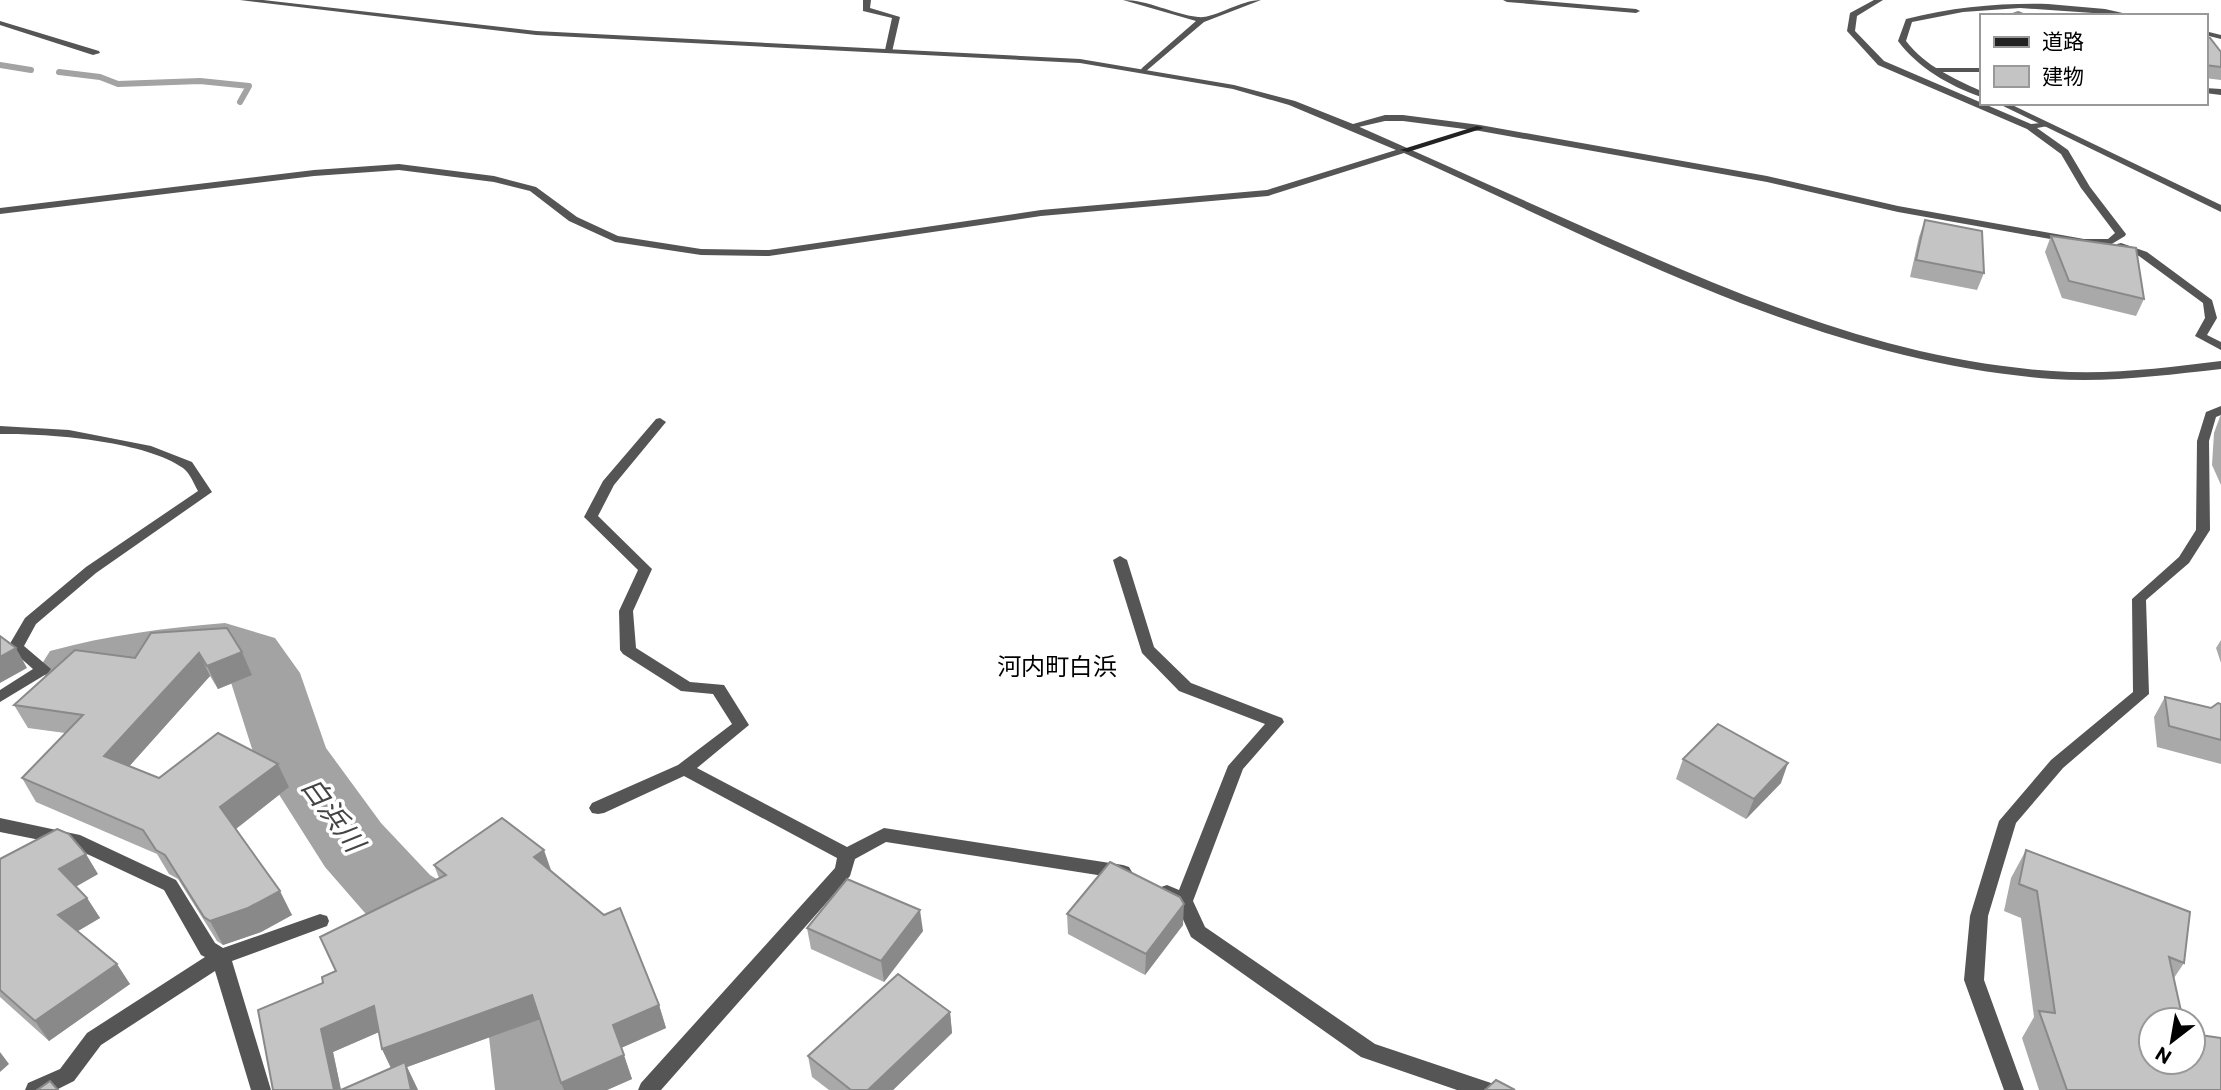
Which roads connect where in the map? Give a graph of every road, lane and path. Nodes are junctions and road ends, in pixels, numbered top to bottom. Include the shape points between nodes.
1 (244, 0) edge
2 (867, 0) edge
3 (1126, 0) edge
4 (1257, 0) edge
5 (1507, 0) edge
6 (1879, 0) edge
7 (1636, 11) dead end
8 (2115, 14) edge
9 (1201, 20) junction
10 (0, 23) edge
11 (889, 50) junction
12 (96, 53) dead end
13 (1145, 70) junction
14 (1935, 70) junction
15 (1980, 70) edge
16 (1980, 93) edge
17 (2005, 105) edge
18 (2045, 124) junction
19 (1350, 126) junction
20 (2030, 127) junction
21 (1480, 128) junction
22 (1405, 150) junction
23 (2221, 209) edge
24 (0, 211) edge
25 (2110, 242) junction
26 (2221, 347) edge
27 (2221, 365) edge
28 (2221, 410) edge
29 (660, 422) dead end
30 (0, 430) edge
31 (1120, 560) dead end
32 (0, 697) edge
33 (684, 769) junction
34 (598, 808) dead end
35 (0, 825) edge
36 (848, 855) junction
37 (1184, 901) junction
38 (320, 921) dead end
39 (221, 957) junction
40 (35, 1090) edge
41 (261, 1090) edge
42 (648, 1090) edge
43 (1484, 1090) edge
44 (2014, 1090) edge

1 - 11 street via 536,33
2 - 11 street via 866,9 896,17
3 - 9 street
4 - 9 street
5 - 7 street
6 - 20 street via 1853,15 1851,30 1881,63
8 - 14 street via 2023,4 1971,5 1931,12 1909,21 1902,41 1925,66
9 - 13 street
10 - 12 street
11 - 13 street via 1080,61
13 - 19 street via 1234,87
14 - 15 street
14 - 16 street
17 - 18 street
18 - 20 street
18 - 23 street
19 - 21 street via 1385,118
19 - 22 street
20 - 25 street via 2065,152 2121,234
21 - 22 main road
21 - 25 street via 1767,179 1911,211 2084,242
22 - 24 street via 1268,193 1041,212 769,253 701,252 615,239 573,219 533,189 494,179 399,167
22 - 27 street via 1770,312 1851,340 1931,359 2028,374 2104,378
25 - 26 street via 2143,254 2208,302 2211,318 2201,336
28 - 44 street via 2210,415 2203,441 2203,530 2184,560 2139,599 2141,694 2057,764 2008,821 2004,833 1979,916 1974,980
29 - 33 street via 608,484 592,517 645,569 626,611 628,650 687,687 718,689 741,725
30 - 32 street via 28,428 123,442 189,466 205,492 91,570 30,621 16,647 43,669
31 - 37 street via 1147,649 1185,687 1276,722 1236,766
33 - 34 street
33 - 36 street
35 - 39 street via 74,840 170,885 208,949
36 - 37 street via 884,835 1128,872
36 - 42 street via 844,871
37 - 43 street via 1198,932 1368,1051
38 - 39 street
39 - 40 street via 94,1039 67,1075
39 - 41 street

